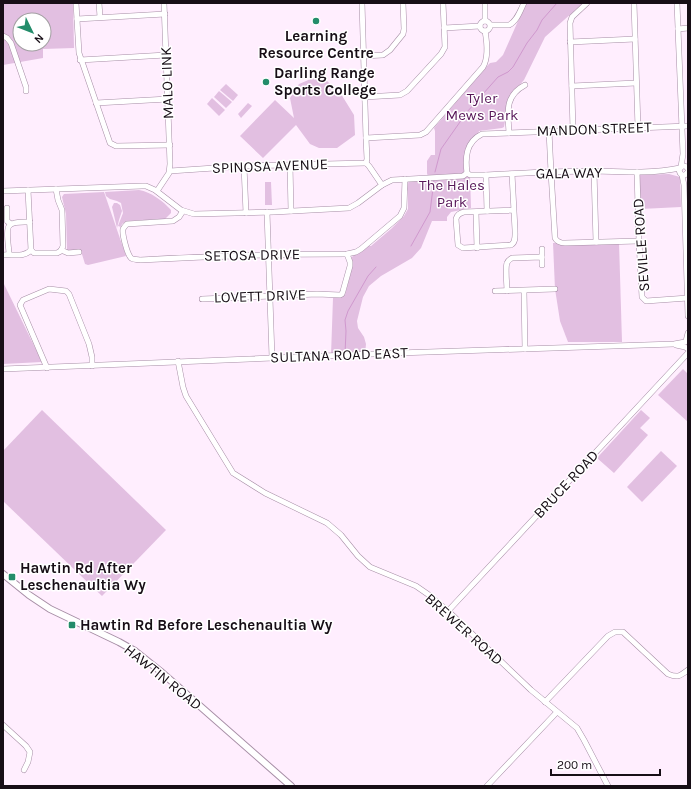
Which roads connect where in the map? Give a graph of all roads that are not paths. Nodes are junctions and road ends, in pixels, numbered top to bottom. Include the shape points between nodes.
1 (76, 3) edge
2 (99, 3) edge
3 (164, 3) edge
4 (362, 3) edge
5 (403, 3) edge
6 (444, 3) edge
7 (485, 3) edge
8 (524, 3) edge
9 (587, 3) edge
10 (634, 3) edge
11 (677, 3) edge
12 (165, 14) junction
13 (100, 18) junction
14 (77, 19) junction
15 (485, 21) junction
16 (491, 25) junction
17 (480, 26) junction
18 (444, 28) junction
19 (688, 28) edge
20 (678, 29) junction
21 (485, 31) junction
22 (3, 36) edge
23 (635, 39) junction
24 (570, 42) junction
25 (166, 55) junction
26 (363, 56) junction
27 (80, 60) junction
28 (636, 83) junction
29 (526, 85) dead end
30 (572, 86) junction
31 (26, 91) dead end
32 (364, 97) junction
33 (168, 99) junction
34 (96, 103) junction
35 (681, 126) junction
36 (688, 126) edge
37 (638, 128) junction
38 (573, 130) junction
39 (550, 131) junction
40 (509, 133) junction
41 (366, 138) junction
42 (170, 145) junction
43 (367, 161) junction
44 (290, 165) junction
45 (244, 166) junction
46 (685, 170) edge
47 (170, 171) junction
48 (594, 171) junction
49 (551, 172) junction
50 (637, 172) junction
51 (468, 174) junction
52 (512, 174) junction
53 (486, 175) junction
54 (405, 179) junction
55 (382, 185) junction
56 (56, 188) junction
57 (28, 190) junction
58 (156, 190) junction
59 (3, 191) edge
60 (7, 208) dead end
61 (182, 210) junction
62 (514, 210) junction
63 (291, 211) junction
64 (487, 211) junction
65 (267, 212) junction
66 (476, 212) junction
67 (246, 213) junction
68 (30, 222) junction
69 (11, 224) junction
70 (639, 241) junction
71 (596, 242) junction
72 (477, 248) junction
73 (542, 249) dead end
74 (31, 250) junction
75 (62, 250) junction
76 (79, 252) dead end
77 (6, 254) edge
78 (348, 254) junction
79 (269, 255) junction
80 (542, 257) junction
81 (542, 265) dead end
82 (555, 289) dead end
83 (495, 291) dead end
84 (507, 291) junction
85 (524, 291) junction
86 (270, 296) junction
87 (202, 298) dead end
88 (687, 298) edge
89 (688, 316) edge
90 (688, 333) edge
91 (686, 347) edge
92 (525, 349) junction
93 (272, 357) junction
94 (178, 362) junction
95 (92, 366) junction
96 (47, 368) junction
97 (3, 369) edge
98 (3, 574) edge
99 (448, 611) junction
100 (688, 670) edge
101 (545, 702) junction
102 (557, 712) junction
103 (3, 725) edge
104 (24, 770) dead end
105 (291, 786) edge
106 (487, 786) edge
107 (608, 786) edge

1 - 14 street
2 - 13 street
3 - 12 street, MALO LINK
4 - 26 street
5 - 26 street via 403,34 383,55
6 - 18 street
7 - 15 street
8 - 16 street via 515,21 508,25
9 - 24 street via 572,17
10 - 23 street
11 - 20 street
12 - 13 street
12 - 25 street, MALO LINK
13 - 14 street
14 - 27 street
15 - 16 street
15 - 17 street
16 - 21 street
17 - 18 street
17 - 21 street
18 - 32 street via 445,47 441,54 407,91 400,95
19 - 20 street
20 - 35 street
21 - 41 street via 487,57 483,67 426,132 420,135
22 - 31 street via 11,43
23 - 24 street
23 - 28 street
24 - 30 street
25 - 27 street
25 - 33 street, MALO LINK
26 - 32 street
27 - 34 street
28 - 30 street
28 - 37 street
29 - 40 street via 512,96 509,103
30 - 38 street
32 - 41 street
33 - 34 street
33 - 42 street, MALO LINK
34 - 42 street via 112,145
35 - 36 street, MANDON STREET
35 - 37 street, MANDON STREET
35 - 46 street
37 - 38 street, MANDON STREET
38 - 39 street, MANDON STREET
39 - 40 street, MANDON STREET
39 - 49 street
40 - 51 street, MANDON STREET via 477,136 466,152
41 - 43 street
42 - 47 street, MALO LINK
43 - 44 street, SPINOSA AVENUE
43 - 55 street
44 - 45 street, SPINOSA AVENUE
44 - 63 street
45 - 47 street, SPINOSA AVENUE
45 - 67 street
46 - 50 street, GALA WAY
46 - 88 street
47 - 58 street
48 - 49 street, GALA WAY
48 - 50 street, GALA WAY
48 - 71 street
49 - 52 street, GALA WAY
49 - 71 street via 556,240 560,243
50 - 70 street, SEVILLE ROAD
51 - 53 street, GALA WAY
51 - 54 street, GALA WAY
52 - 53 street, GALA WAY
52 - 62 street
53 - 64 street
54 - 55 street, GALA WAY via 392,180
54 - 78 street, SETOSA DRIVE via 404,208 400,216 361,249
55 - 63 street via 354,206
56 - 57 street
56 - 58 street via 146,186
56 - 75 street via 62,210
57 - 59 street
57 - 68 street
58 - 61 street
60 - 69 street via 7,221
61 - 67 street via 194,214
61 - 79 street, SETOSA DRIVE via 168,222 127,224 123,232 130,257 140,260
62 - 64 street
62 - 72 street via 515,241 512,245
63 - 65 street
64 - 66 street
65 - 67 street
65 - 79 street
66 - 72 street
66 - 72 street via 459,214 456,224 458,245 463,248
68 - 69 street
68 - 74 street
69 - 77 street
70 - 71 street
70 - 88 street, SEVILLE ROAD via 642,297 646,301
73 - 80 street
74 - 75 street via 32,253 57,253
74 - 77 street via 25,254
75 - 76 street via 68,253
78 - 79 street, SETOSA DRIVE
78 - 86 street, LOVETT DRIVE via 350,266 342,294
79 - 86 street
80 - 81 street
80 - 84 street via 509,260 506,268
82 - 85 street
83 - 84 street
84 - 85 street
85 - 92 street
86 - 87 street, LOVETT DRIVE
86 - 93 street
88 - 89 street
90 - 91 street
91 - 92 street, SULTANA ROAD EAST via 674,344
91 - 99 street, BRUCE ROAD
92 - 93 street, SULTANA ROAD EAST
93 - 94 street, SULTANA ROAD EAST
94 - 95 street, SULTANA ROAD EAST
94 - 99 street, BREWER ROAD via 186,396 233,473 266,493 327,523 370,567 416,586
95 - 96 street, SULTANA ROAD EAST
95 - 96 street via 89,344 69,294 66,291 49,290 23,300 20,305
96 - 97 street, SULTANA ROAD EAST
98 - 105 main road, HAWTIN ROAD via 50,610 135,651
99 - 101 street, BREWER ROAD
100 - 101 street via 675,677 668,674 623,632 615,632 608,636
101 - 102 street, BREWER ROAD
102 - 106 street
102 - 107 street, BREWER ROAD via 577,728
103 - 104 street via 30,752

